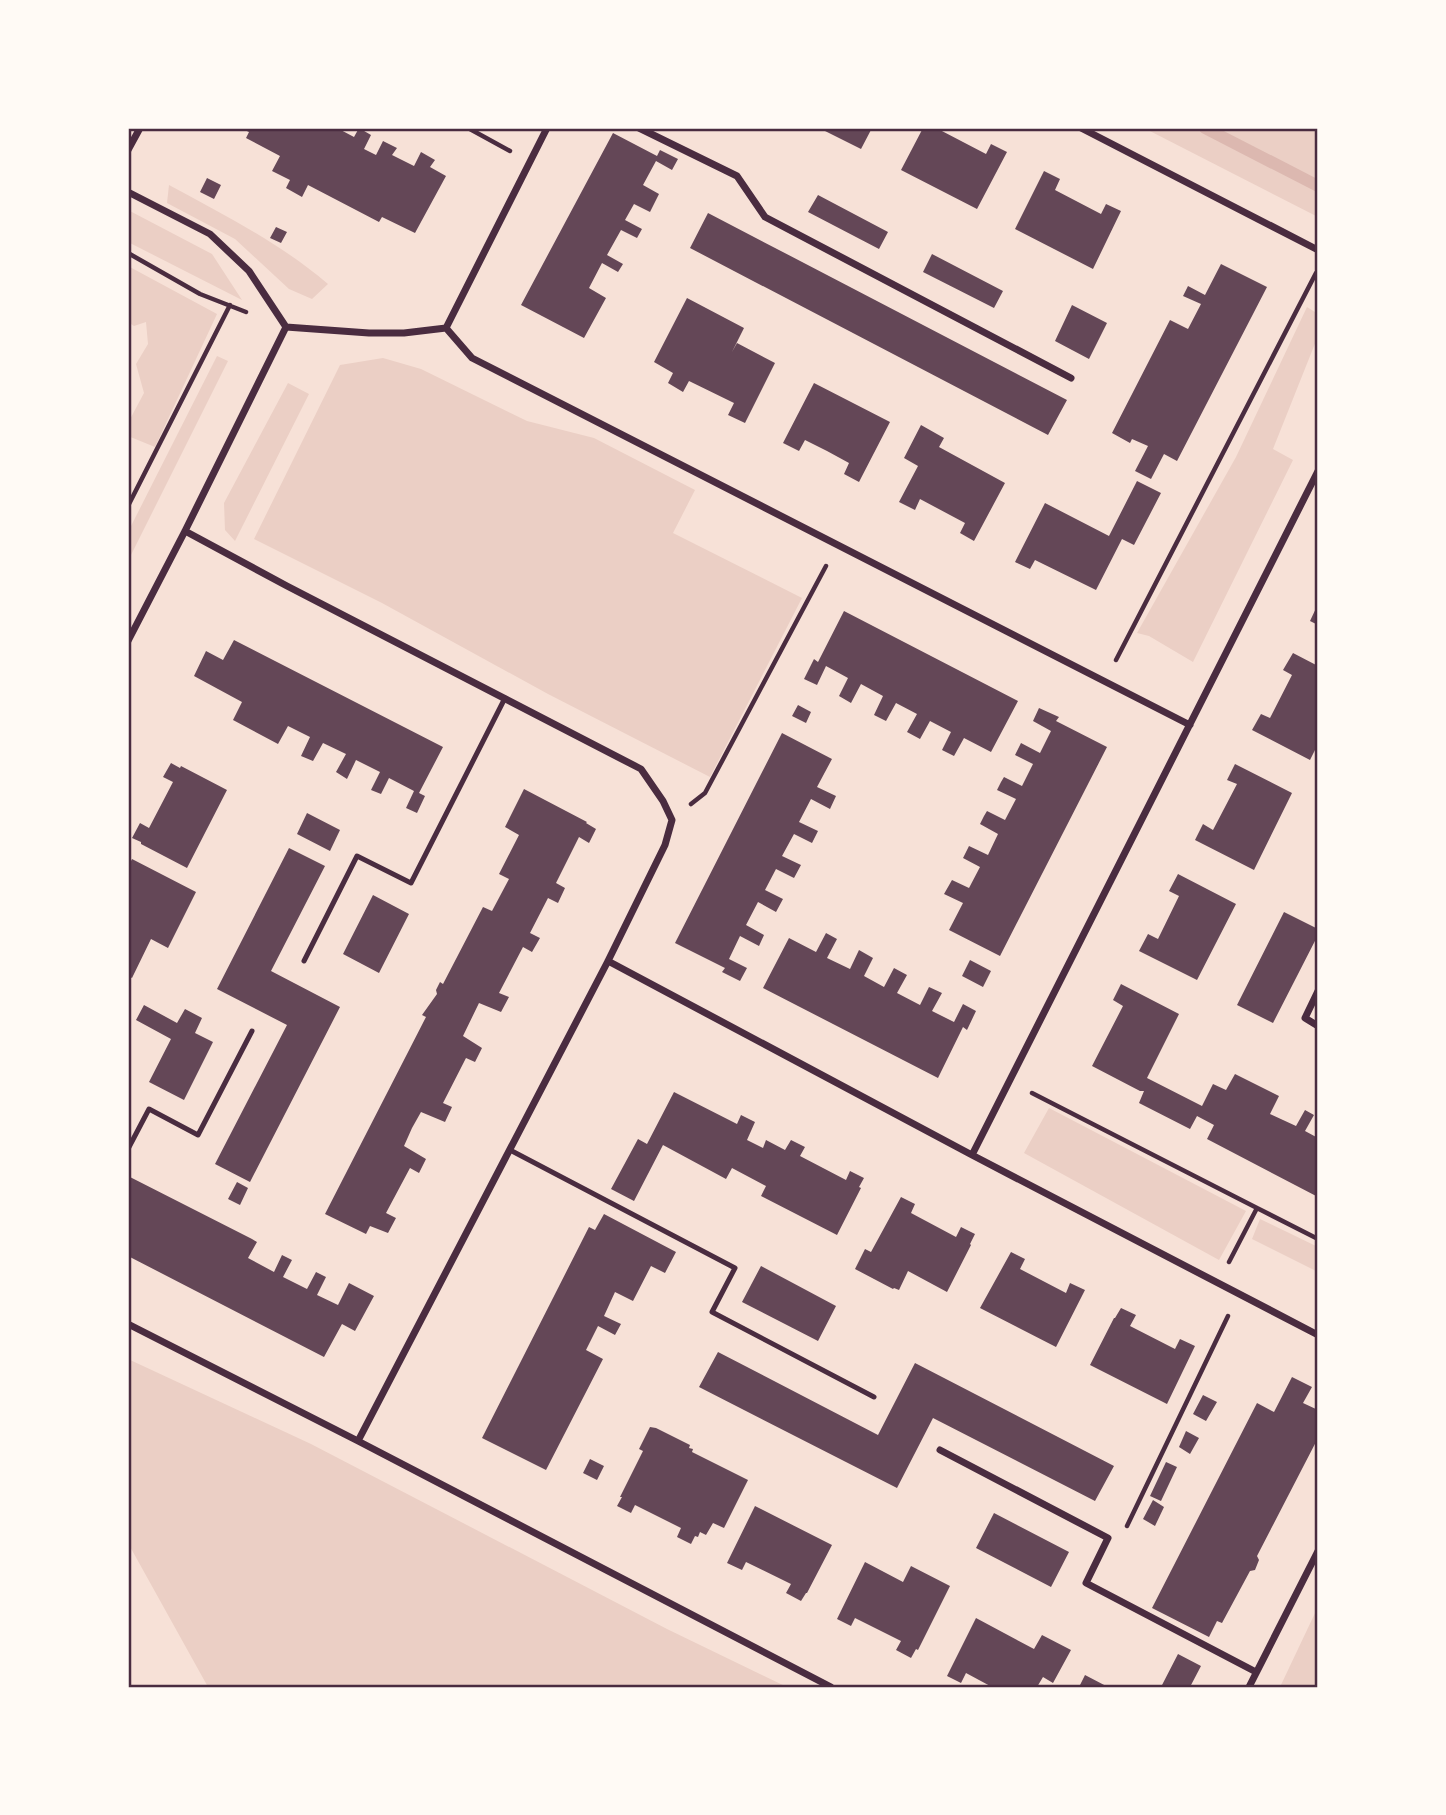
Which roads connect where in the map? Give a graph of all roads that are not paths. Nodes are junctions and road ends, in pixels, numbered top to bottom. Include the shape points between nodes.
1 (140, 128) edge
2 (547, 128) edge
3 (639, 128) edge
4 (1081, 128) edge
5 (128, 150) edge
6 (128, 192) edge
7 (1318, 250) edge
8 (286, 327) junction
9 (446, 328) junction
10 (1071, 378) dead end
11 (1318, 471) edge
12 (185, 531) junction
13 (128, 641) edge
14 (505, 698) junction
15 (1190, 725) junction
16 (304, 961) dead end
17 (608, 961) junction
18 (1318, 991) edge
19 (1318, 1026) edge
20 (252, 1031) dead end
21 (128, 1149) edge
22 (510, 1150) junction
23 (972, 1155) junction
24 (128, 1324) edge
25 (1318, 1335) edge
26 (874, 1397) dead end
27 (358, 1441) junction
28 (940, 1450) dead end
29 (1318, 1551) edge
30 (1256, 1672) junction
31 (831, 1687) edge
32 (1249, 1687) edge

1 - 5 street
2 - 9 street
3 - 10 street via 737,176 765,217
4 - 7 street
6 - 8 street via 210,234 249,271
8 - 9 street via 369,333
8 - 12 street
9 - 15 street via 472,358
11 - 15 street
12 - 13 street
12 - 14 street
14 - 16 lane via 411,883 357,856
14 - 17 street via 641,769 672,820 665,845
15 - 23 street
17 - 22 street
17 - 23 street
18 - 19 street via 1305,1018
20 - 21 lane via 198,1135 149,1109
22 - 26 lane via 735,1268 712,1312
22 - 27 street
23 - 25 street
24 - 27 street
27 - 31 street
28 - 30 street via 1108,1538 1086,1583
29 - 30 street
30 - 32 street

